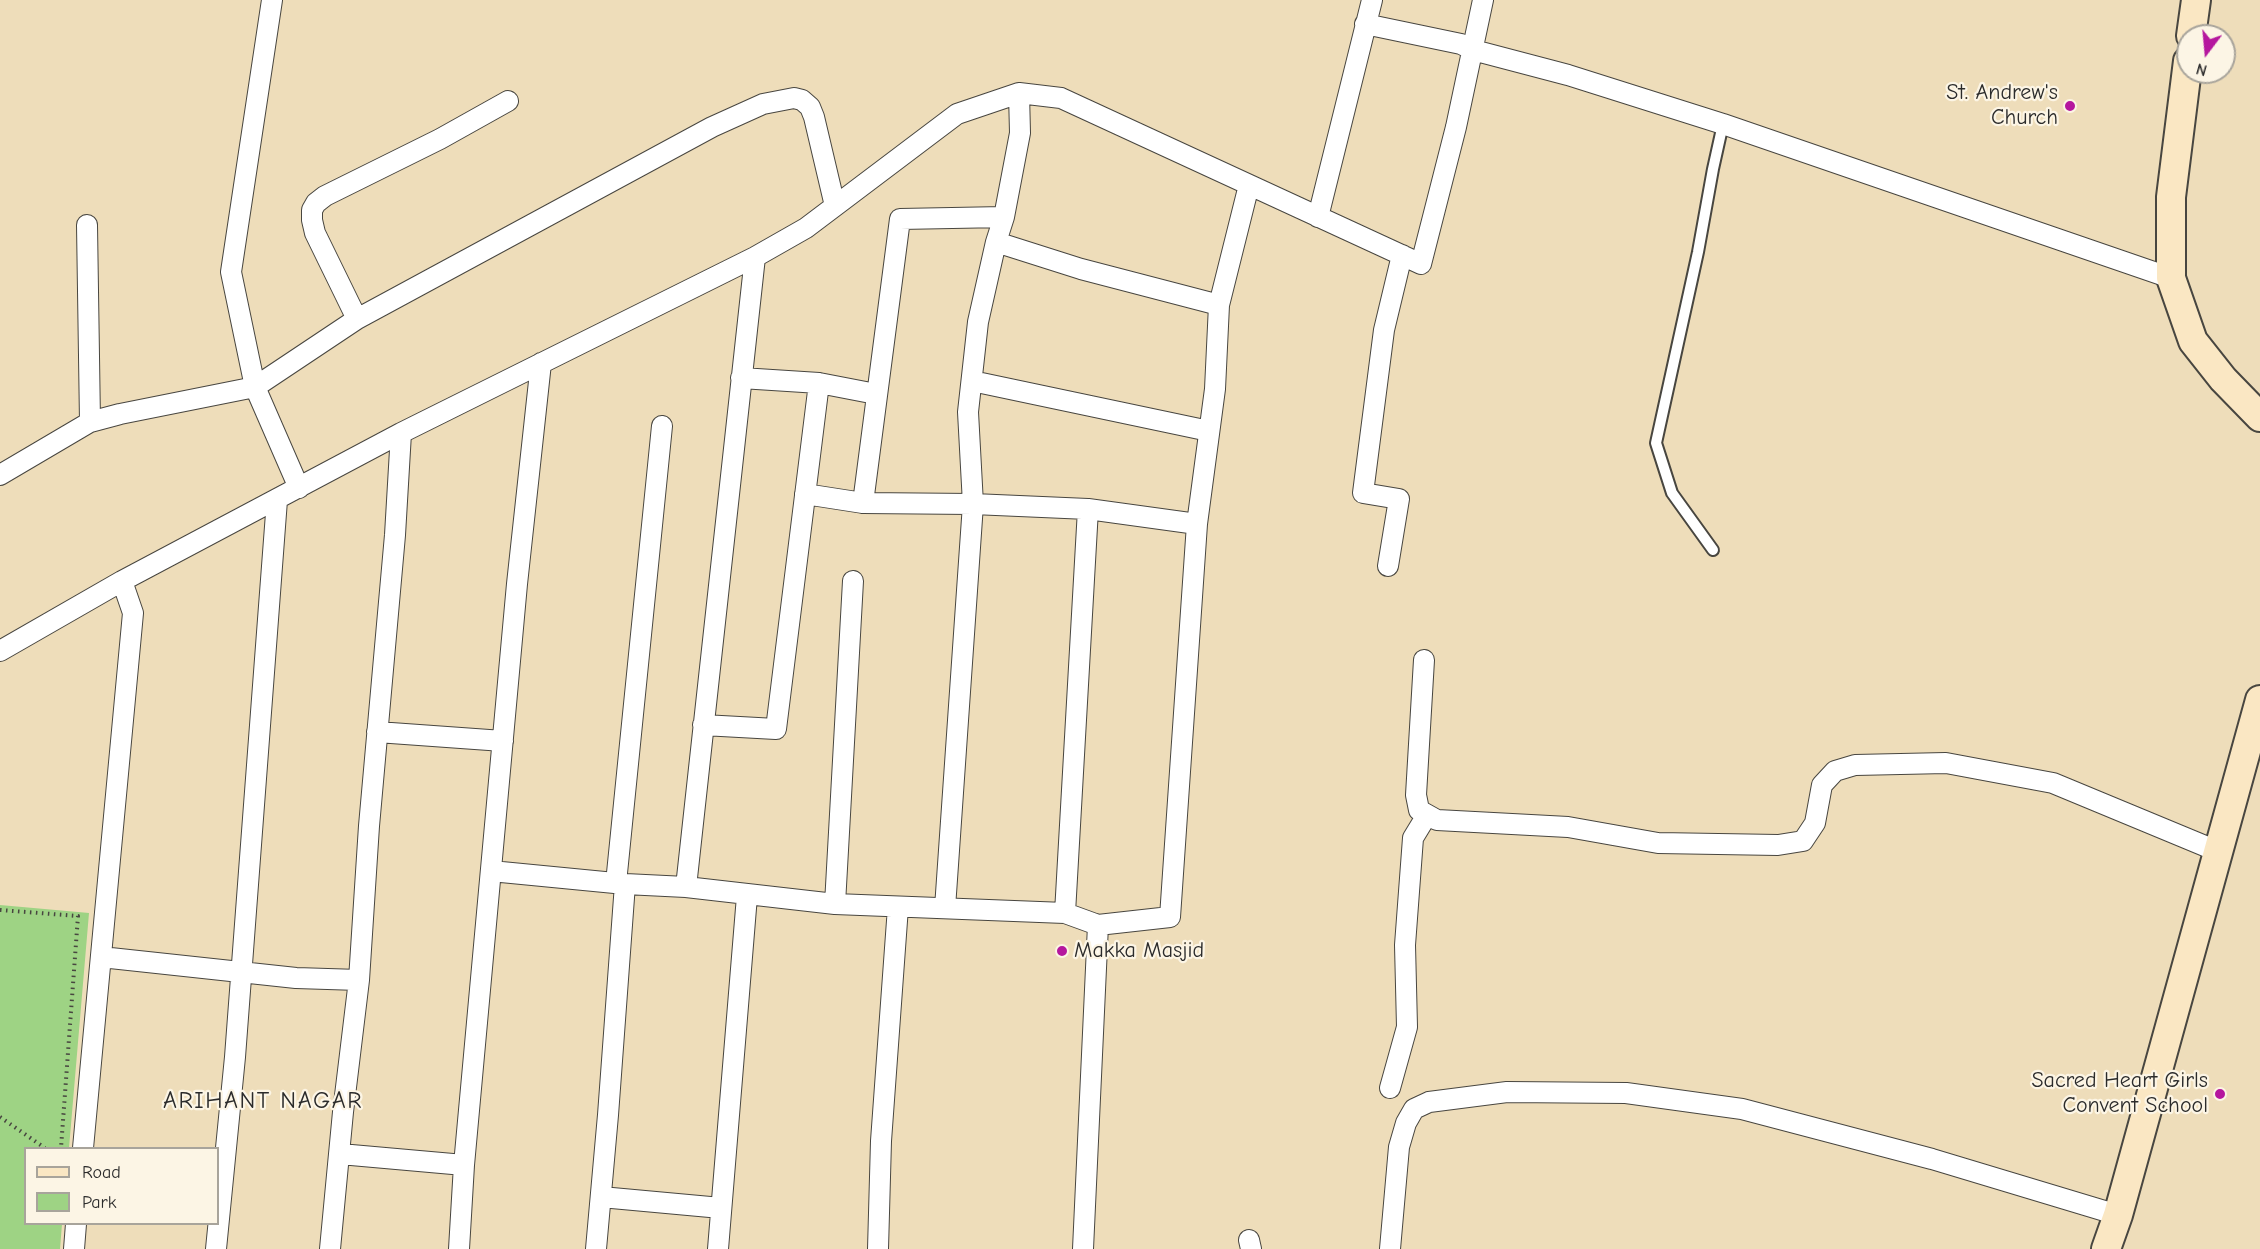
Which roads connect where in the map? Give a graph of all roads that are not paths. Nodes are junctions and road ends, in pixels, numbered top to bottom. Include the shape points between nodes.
1 (272, 0) edge
2 (1372, 0) edge
3 (1483, 0) edge
4 (2196, 0) edge
5 (1365, 24) junction
6 (2193, 24) edge
7 (1473, 50) junction
8 (2185, 84) edge
9 (1019, 93) junction
10 (508, 101) dead end
11 (1723, 124) junction
12 (1249, 185) junction
13 (835, 206) junction
14 (1318, 217) junction
15 (1004, 218) junction
16 (87, 225) dead end
17 (996, 242) junction
18 (1402, 255) junction
19 (755, 257) junction
20 (2171, 278) junction
21 (1219, 306) junction
22 (357, 319) junction
23 (541, 363) junction
24 (741, 378) junction
25 (972, 381) junction
26 (819, 383) junction
27 (255, 387) junction
28 (876, 394) junction
29 (2260, 417) edge
30 (90, 422) junction
31 (662, 426) dead end
32 (1209, 430) junction
33 (401, 433) junction
34 (0, 475) edge
35 (299, 488) junction
36 (805, 494) junction
37 (277, 500) junction
38 (863, 503) junction
39 (973, 504) junction
40 (1088, 509) junction
41 (1197, 524) junction
42 (1713, 550) dead end
43 (1388, 566) dead end
44 (853, 580) dead end
45 (122, 581) junction
46 (0, 651) edge
47 (1424, 660) dead end
48 (2260, 700) edge
49 (703, 725) junction
50 (377, 732) junction
51 (503, 741) junction
52 (1427, 815) junction
53 (2217, 851) junction
54 (491, 870) junction
55 (620, 884) junction
56 (686, 887) junction
57 (747, 896) junction
58 (835, 904) junction
59 (898, 907) junction
60 (945, 908) junction
61 (1065, 913) junction
62 (1098, 925) junction
63 (101, 957) junction
64 (241, 970) junction
65 (359, 980) junction
66 (1390, 1088) dead end
67 (83, 1147) edge
68 (340, 1154) junction
69 (464, 1165) junction
70 (601, 1197) junction
71 (721, 1208) junction
72 (2118, 1215) junction
73 (219, 1216) edge
74 (76, 1225) edge
75 (218, 1225) edge
76 (74, 1249) edge
77 (216, 1249) edge
78 (330, 1249) edge
79 (459, 1249) edge
80 (596, 1249) edge
81 (718, 1249) edge
82 (878, 1249) edge
83 (1083, 1249) edge
84 (1390, 1249) edge
85 (1402, 1249) edge
86 (2106, 1249) edge

1 - 27 street via 231,272
2 - 5 street
3 - 7 street
4 - 6 main road
5 - 7 street via 1461,44
5 - 14 street
7 - 11 street
7 - 18 street via 1421,264
8 - 20 main road via 2171,197
9 - 12 street via 1061,98
9 - 13 street via 957,114
9 - 15 street via 1020,133
10 - 22 street via 316,203 312,210 315,232
11 - 20 street
11 - 42 lane via 1656,443 1672,493
12 - 14 street
12 - 21 street
13 - 19 street
13 - 22 street via 810,107 802,100 783,99 712,127
14 - 18 street
15 - 17 street
15 - 28 street via 900,219
16 - 30 street
17 - 21 street
17 - 25 street via 978,322
18 - 43 street via 1384,330 1363,493 1399,499
19 - 23 street
19 - 24 street
20 - 29 main road via 2193,341
21 - 32 street
22 - 27 street
23 - 33 street
23 - 51 street
24 - 26 street
24 - 49 street
25 - 32 street
25 - 39 street via 968,412
26 - 28 street
26 - 36 street
27 - 30 street
27 - 35 street
28 - 38 street
30 - 34 street
31 - 55 street
32 - 41 street
33 - 35 street
33 - 50 street
35 - 37 street
36 - 38 street
36 - 49 street via 776,729
37 - 45 street
37 - 64 street
38 - 39 street
39 - 40 street
39 - 60 street
40 - 41 street
40 - 61 street
41 - 62 street via 1170,917
44 - 58 street
45 - 46 street
45 - 63 street via 133,613
47 - 52 street via 1416,795 1419,810
48 - 53 main road
49 - 56 street
50 - 51 street
50 - 65 street
51 - 54 street
52 - 53 street via 1437,820 1568,827 1658,843 1778,845 1803,841 1815,823 1822,785 1835,771 1855,765 1946,763 2053,783
52 - 66 street via 1413,838 1406,945 1407,1027
53 - 72 main road
54 - 55 street
54 - 69 street
55 - 56 street
55 - 70 street
56 - 57 street
57 - 58 street
57 - 71 street
58 - 59 street
59 - 60 street
59 - 82 street via 881,1141
60 - 61 street
61 - 62 street
62 - 83 street
63 - 64 street
63 - 67 street
64 - 65 street via 296,978
64 - 73 street
65 - 68 street
68 - 69 street
68 - 78 street
69 - 79 street
70 - 71 street
70 - 80 street
71 - 81 street
72 - 84 street via 1742,1109 1626,1093 1507,1092 1430,1102 1414,1108 1399,1147
72 - 86 main road
74 - 76 street
75 - 77 street
84 - 85 street

